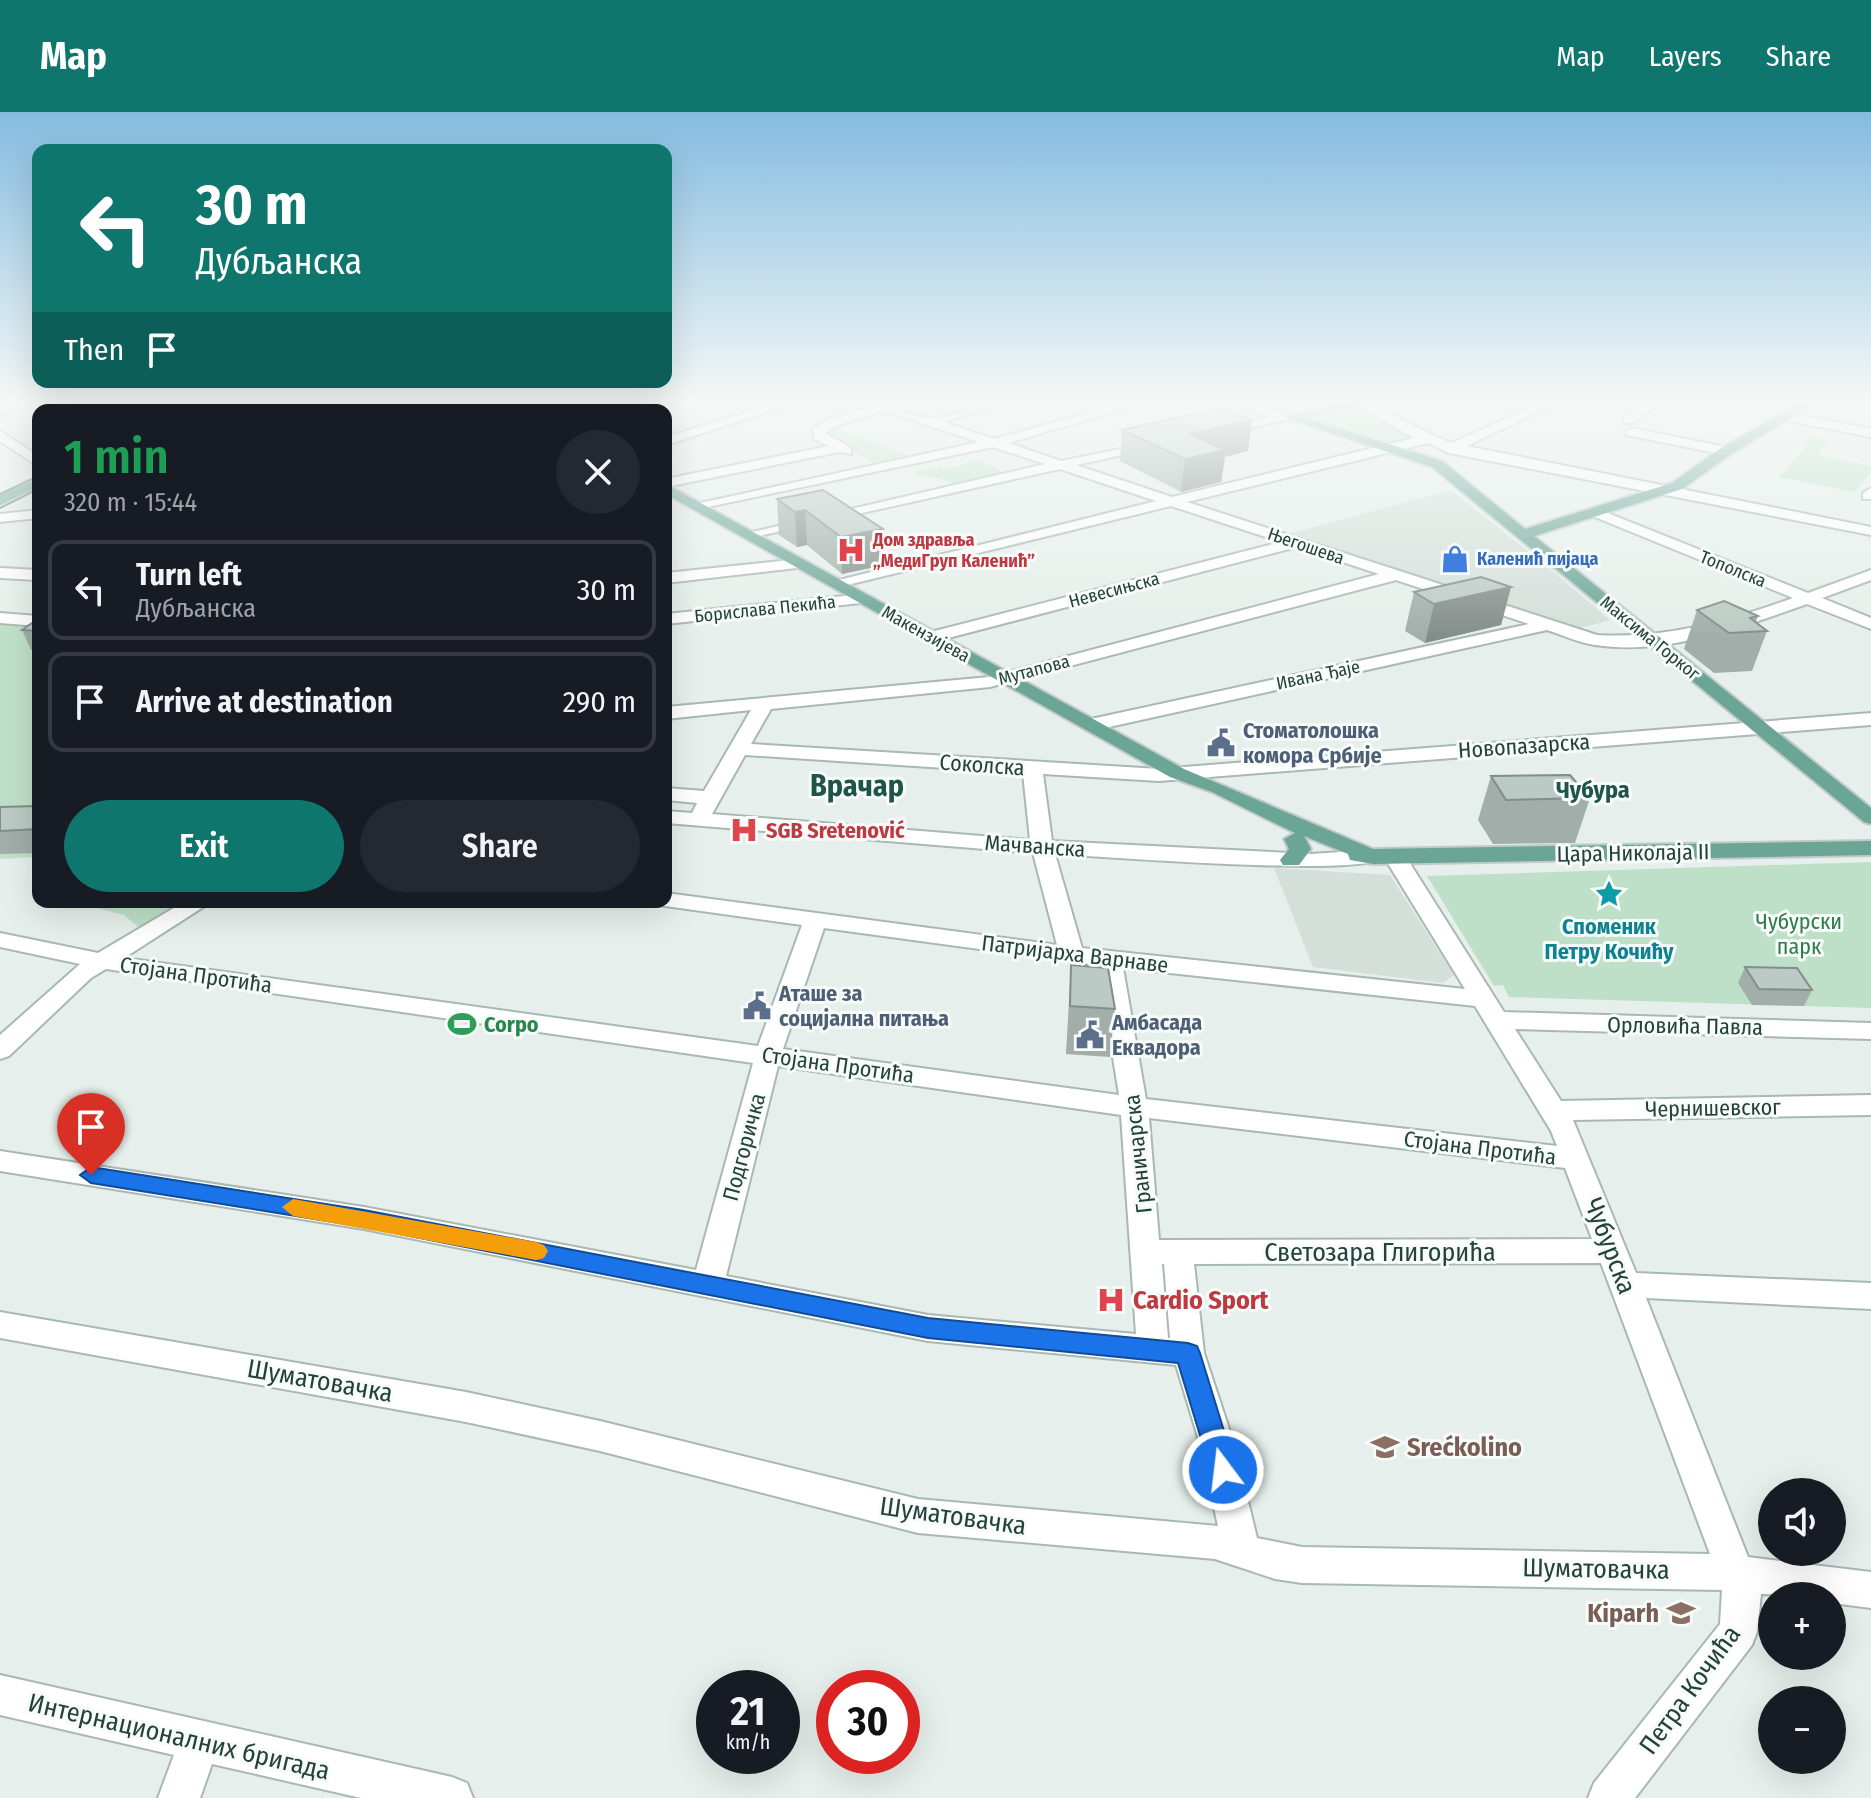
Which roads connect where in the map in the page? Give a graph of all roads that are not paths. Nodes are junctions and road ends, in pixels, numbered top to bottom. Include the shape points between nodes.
1 (815, 481) edge
2 (986, 481) edge
3 (1103, 481) edge
4 (1261, 481) edge
5 (1455, 481) edge
6 (1621, 481) edge
7 (1682, 481) edge
8 (32, 485) edge
9 (672, 490) edge
10 (1668, 490) junction
11 (0, 501) edge
12 (1169, 503) junction
13 (698, 505) junction
14 (1595, 512) junction
15 (32, 515) edge
16 (0, 518) edge
17 (1871, 531) edge
18 (759, 532) dead end
19 (1524, 534) junction
20 (1295, 543) junction
21 (799, 564) junction
22 (0, 573) edge
23 (32, 575) edge
24 (1871, 575) edge
25 (1393, 576) junction
26 (672, 577) edge
27 (835, 583) junction
28 (1805, 598) junction
29 (864, 599) junction
30 (0, 618) edge
31 (672, 618) edge
32 (32, 621) edge
33 (1871, 624) edge
34 (1545, 626) junction
35 (933, 637) junction
36 (1654, 642) junction
37 (1005, 678) junction
38 (765, 703) junction
39 (672, 712) edge
40 (1871, 719) edge
41 (1091, 725) junction
42 (1762, 728) junction
43 (739, 749) junction
44 (1032, 768) junction
45 (1182, 776) junction
46 (672, 795) edge
47 (710, 798) junction
48 (672, 818) edge
49 (1871, 818) edge
50 (698, 820) junction
51 (1042, 847) junction
52 (1871, 848) edge
53 (1293, 850) junction
54 (1384, 857) junction
55 (672, 901) edge
56 (190, 908) edge
57 (815, 920) junction
58 (0, 940) edge
59 (1072, 955) junction
60 (1109, 959) junction
61 (101, 961) junction
62 (1492, 1009) junction
63 (1871, 1031) edge
64 (0, 1050) edge
65 (768, 1055) junction
66 (1871, 1105) edge
67 (1134, 1107) junction
68 (1555, 1111) junction
69 (1576, 1159) junction
70 (0, 1161) edge
71 (1612, 1251) junction
72 (1163, 1252) junction
73 (708, 1284) junction
74 (1625, 1285) junction
75 (1871, 1296) edge
76 (0, 1325) edge
77 (1153, 1350) junction
78 (1188, 1353) junction
79 (1241, 1548) junction
80 (1736, 1573) junction
81 (1871, 1590) edge
82 (0, 1695) edge
83 (199, 1742) junction
84 (179, 1798) edge
85 (452, 1798) edge
86 (1609, 1798) edge

1 - 13 street
2 - 18 street
3 - 12 street, Његошева
4 - 12 street
5 - 19 main road, Максима Горког
6 - 10 street
7 - 10 main road
8 - 11 main road
9 - 13 main road, Макензијева
10 - 14 main road
10 - 17 street
12 - 20 street, Његошева
12 - 27 street
13 - 21 main road, Макензијева
14 - 19 main road
14 - 28 street, Тополска
15 - 16 street
19 - 36 main road, Максима Горког
20 - 25 street, Његошева
20 - 35 street, Невесињска
21 - 26 street
21 - 27 main road, Макензијева
22 - 23 street
24 - 28 street, Његошева
25 - 34 street, Његошева
25 - 37 street, Мутапова
27 - 29 main road, Макензијева
28 - 33 street, Тополска
28 - 36 street, Његошева
29 - 31 street, Борислава Пекића
29 - 35 main road, Макензијева
30 - 32 street
34 - 36 street, Његошева via 1604,641
34 - 41 street, Ивана Ђаје
35 - 37 main road, Макензијева
36 - 42 main road, Максима Горког
37 - 38 street, Мутапова
37 - 41 main road, Макензијева
38 - 39 street, Мутапова
38 - 43 street
40 - 42 street, Новопазарска
41 - 45 main road, Макензијева
42 - 45 street, Новопазарска
42 - 49 main road, Максима Горког
43 - 44 street, Соколска
43 - 47 street
44 - 45 street, Соколска
44 - 51 street
45 - 53 main road, Макензијева
45 - 54 main road, Макензијева
46 - 47 street
47 - 50 street
48 - 50 street, Мачванска
50 - 51 street, Мачванска
51 - 53 street, Мачванска
51 - 59 street
52 - 54 main road, Цара Николаја II
53 - 54 street, Мачванска via 1331,861
54 - 62 street, Чубурска
55 - 57 street, Патријарха Варнаве
56 - 61 street
57 - 59 street, Патријарха Варнаве
57 - 65 street, Подгоричка
58 - 61 street, Стојана Протића
59 - 60 street, Патријарха Варнаве
60 - 62 street, Патријарха Варнаве
60 - 67 street, Граничарска
61 - 64 street
61 - 65 street, Стојана Протића
62 - 63 street, Орловића Павла
62 - 68 street, Чубурска
65 - 67 street, Стојана Протића
65 - 73 street, Подгоричка
66 - 68 street, Чернишевског
67 - 69 street, Стојана Протића
67 - 72 street, Граничарска
68 - 69 street, Чубурска
69 - 71 street, Чубурска
70 - 73 street via 364,1218
71 - 72 street, Светозара Глигорића
71 - 74 street, Чубурска
72 - 77 street, Граничарска
72 - 78 street, Граничарска
73 - 77 street via 943,1330
74 - 75 street
74 - 80 street, Чубурска
76 - 79 street, Шуматовачка via 466,1407 918,1516
77 - 78 street
78 - 79 street, Граничарска via 1217,1444
79 - 80 street, Шуматовачка via 1302,1565
80 - 81 street, Шуматовачка
80 - 86 street, Петра Кочића via 1743,1599 1738,1632
82 - 83 street, Интернационалних бригада
83 - 84 street
83 - 85 street, Интернационалних бригада

